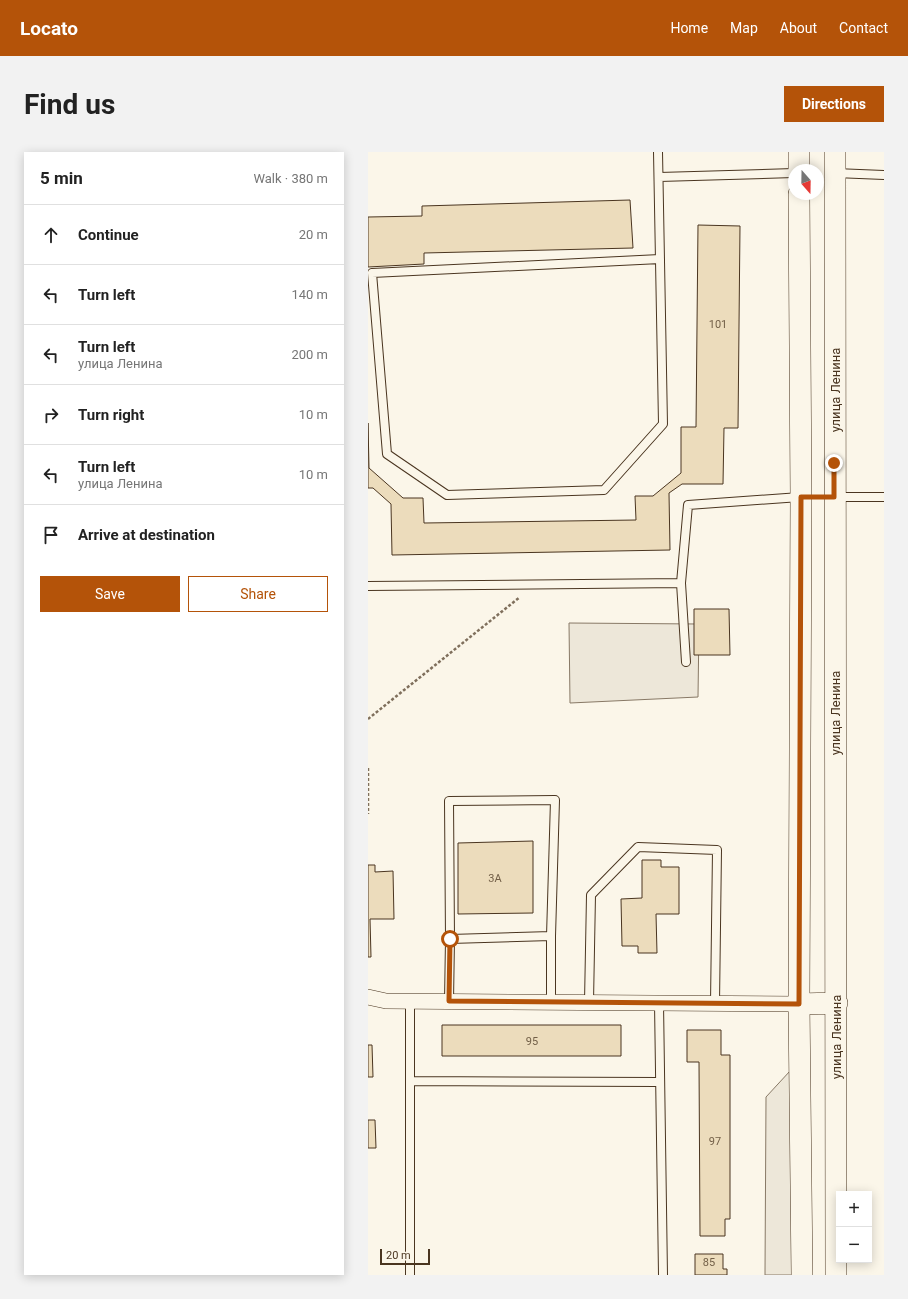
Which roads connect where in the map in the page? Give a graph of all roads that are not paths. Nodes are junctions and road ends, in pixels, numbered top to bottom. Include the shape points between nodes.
1 (658, 152) edge
2 (799, 152) edge
3 (835, 152) edge
4 (799, 164) edge
5 (788, 173) edge
6 (826, 173) edge
7 (884, 175) edge
8 (659, 177) junction
9 (799, 200) edge
10 (660, 260) junction
11 (801, 497) junction
12 (834, 497) junction
13 (884, 497) edge
14 (681, 583) junction
15 (368, 586) edge
16 (686, 662) dead end
17 (552, 936) junction
18 (450, 939) junction
19 (368, 997) edge
20 (410, 1001) junction
21 (449, 1001) junction
22 (551, 1002) junction
23 (589, 1002) junction
24 (836, 1002) junction
25 (659, 1003) junction
26 (715, 1003) junction
27 (799, 1004) junction
28 (410, 1081) junction
29 (660, 1082) junction
30 (410, 1275) edge
31 (663, 1275) edge
32 (802, 1275) edge
33 (836, 1275) edge

1 - 8 lane
2 - 4 main road
3 - 6 main road, улица Ленина
5 - 8 lane
6 - 7 lane
6 - 12 main road, улица Ленина
8 - 10 lane
9 - 11 main road
10 - 10 lane via 663,424 604,490 447,495 387,454 372,273
11 - 12 main road
11 - 14 lane via 688,505
11 - 27 main road
12 - 13 lane
12 - 24 main road, улица Ленина
14 - 15 lane
14 - 16 lane
17 - 18 lane
17 - 18 lane via 555,800 448,801
17 - 22 lane
18 - 21 lane
19 - 20 street via 386,1001
20 - 21 street
20 - 28 lane
21 - 22 street
22 - 23 street
23 - 25 street
23 - 26 lane via 591,895 638,847 717,850
24 - 27 main road
24 - 33 main road, улица Ленина
25 - 26 street
25 - 29 lane
26 - 27 street
27 - 32 main road
28 - 29 lane
28 - 30 lane
29 - 31 lane

